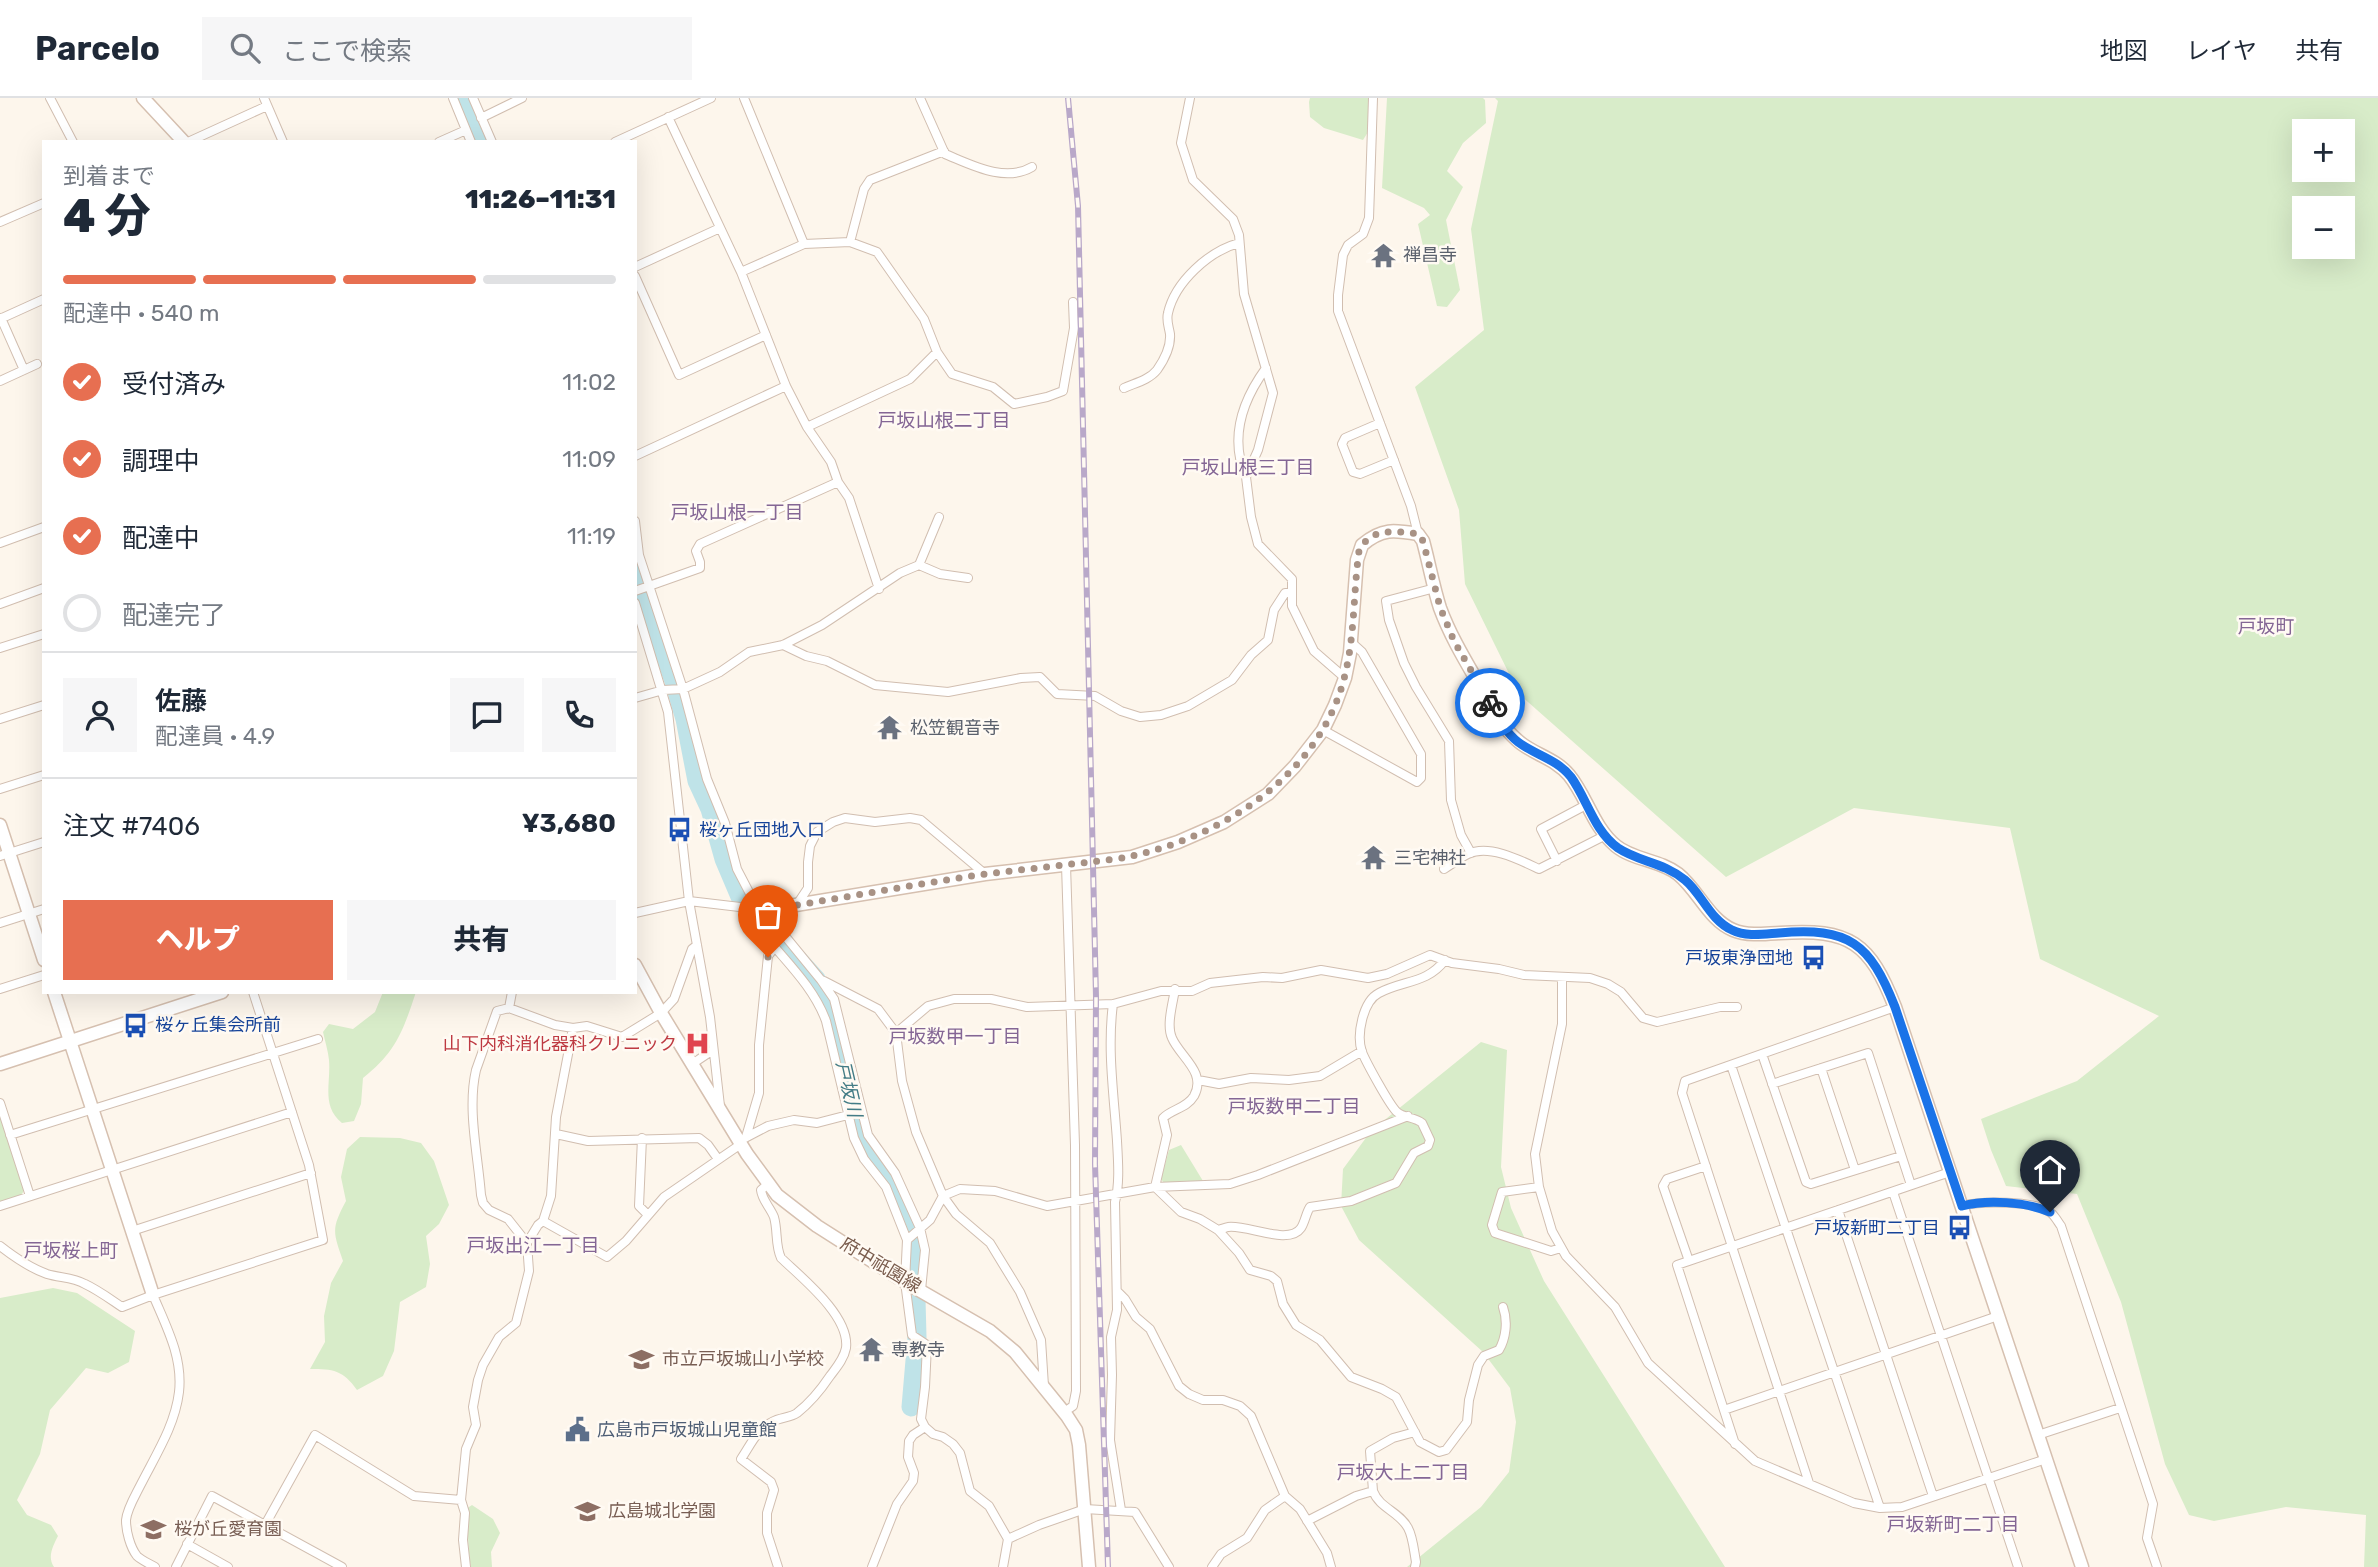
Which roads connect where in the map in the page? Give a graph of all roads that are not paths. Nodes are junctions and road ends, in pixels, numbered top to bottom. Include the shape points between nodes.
1 (50, 98) edge
2 (143, 98) edge
3 (453, 98) edge
4 (473, 98) edge
5 (522, 98) edge
6 (711, 98) edge
7 (744, 98) edge
8 (920, 98) edge
9 (1191, 98) edge
10 (1373, 98) edge
11 (266, 102) edge
12 (668, 117) junction
13 (481, 118) junction
14 (466, 130) junction
15 (72, 140) edge
16 (184, 140) edge
17 (190, 140) edge
18 (282, 140) edge
19 (444, 140) edge
20 (470, 140) edge
21 (491, 140) edge
22 (619, 140) edge
23 (944, 151) junction
24 (1032, 167) dead end
25 (42, 204) edge
26 (0, 222) edge
27 (720, 228) junction
28 (850, 242) junction
29 (1240, 243) junction
30 (804, 244) junction
31 (637, 266) edge
32 (741, 272) junction
33 (637, 280) edge
34 (42, 300) edge
35 (1073, 302) dead end
36 (1, 319) edge
37 (766, 335) junction
38 (937, 352) junction
39 (37, 364) dead end
40 (1266, 368) junction
41 (24, 370) junction
42 (0, 381) edge
43 (786, 386) junction
44 (1124, 388) dead end
45 (1380, 423) junction
46 (807, 427) junction
47 (637, 455) edge
48 (1394, 460) junction
49 (1246, 478) junction
50 (838, 482) junction
51 (939, 517) dead end
52 (42, 528) edge
53 (1418, 534) junction
54 (637, 538) edge
55 (0, 543) edge
56 (919, 565) junction
57 (968, 578) dead end
58 (1435, 588) junction
59 (42, 589) edge
60 (641, 589) edge
61 (879, 589) junction
62 (1292, 593) junction
63 (0, 604) edge
64 (637, 607) edge
65 (42, 635) edge
66 (1351, 642) junction
67 (783, 645) junction
68 (0, 648) edge
69 (1345, 678) junction
70 (674, 690) junction
71 (637, 698) edge
72 (42, 706) edge
73 (0, 719) edge
74 (1323, 730) junction
75 (42, 776) edge
76 (0, 789) edge
77 (1586, 804) junction
78 (0, 825) edge
79 (1606, 835) junction
80 (42, 843) edge
81 (1471, 853) junction
82 (4, 854) edge
83 (1557, 860) junction
84 (1066, 865) junction
85 (1444, 869) dead end
86 (985, 874) junction
87 (689, 901) junction
88 (796, 905) junction
89 (745, 908) junction
90 (42, 910) edge
91 (765, 910) junction
92 (637, 913) edge
93 (29, 914) junction
94 (0, 923) edge
95 (697, 945) junction
96 (774, 948) junction
97 (42, 954) edge
98 (1445, 960) junction
99 (637, 969) edge
100 (42, 976) edge
101 (1562, 976) junction
102 (821, 980) junction
103 (0, 989) edge
104 (1175, 989) junction
105 (55, 994) edge
106 (216, 994) edge
107 (254, 994) edge
108 (512, 994) edge
109 (1114, 1004) junction
110 (1070, 1006) junction
111 (1737, 1007) dead end
112 (1895, 1007) junction
113 (509, 1008) junction
114 (661, 1013) junction
115 (573, 1028) junction
116 (896, 1033) junction
117 (318, 1039) dead end
118 (70, 1041) junction
119 (713, 1050) junction
120 (1362, 1051) junction
121 (273, 1052) junction
122 (1762, 1054) junction
123 (0, 1063) edge
124 (692, 1064) junction
125 (1731, 1065) junction
126 (1821, 1068) junction
127 (1198, 1080) junction
128 (1772, 1084) junction
129 (0, 1103) edge
130 (92, 1109) junction
131 (721, 1110) junction
132 (292, 1112) junction
133 (848, 1115) junction
134 (1408, 1116) junction
135 (556, 1134) junction
136 (10, 1135) junction
137 (642, 1138) junction
138 (742, 1141) junction
139 (1901, 1156) junction
140 (718, 1160) junction
141 (1706, 1166) junction
142 (1856, 1170) junction
143 (112, 1171) junction
144 (1950, 1172) junction
145 (312, 1173) junction
146 (768, 1184) junction
147 (1911, 1185) junction
148 (1155, 1187) junction
149 (1539, 1187) junction
150 (1893, 1192) junction
151 (1117, 1194) junction
152 (30, 1196) junction
153 (943, 1196) junction
154 (1074, 1202) junction
155 (0, 1206) edge
156 (1962, 1206) junction
157 (1838, 1210) junction
158 (648, 1215) junction
159 (543, 1222) junction
160 (920, 1228) junction
161 (1786, 1228) junction
162 (1218, 1230) junction
163 (132, 1231) junction
164 (907, 1240) junction
165 (527, 1243) junction
166 (0, 1246) edge
167 (1732, 1246) junction
168 (1561, 1248) junction
169 (1689, 1261) junction
170 (905, 1282) junction
171 (921, 1290) junction
172 (1118, 1292) junction
173 (153, 1295) junction
174 (1503, 1307) dead end
175 (1997, 1316) junction
176 (1941, 1336) junction
177 (1887, 1354) junction
178 (1833, 1373) junction
179 (1044, 1387) junction
180 (1778, 1391) junction
181 (2120, 1408) junction
182 (1724, 1410) junction
183 (1065, 1412) junction
184 (925, 1427) junction
185 (1415, 1432) junction
186 (2038, 1435) junction
187 (1735, 1445) junction
188 (2046, 1459) junction
189 (1989, 1478) junction
190 (1809, 1483) junction
191 (1373, 1491) junction
192 (1285, 1496) junction
193 (1933, 1496) junction
194 (461, 1500) junction
195 (1880, 1508) junction
196 (1085, 1509) junction
197 (1121, 1510) junction
198 (1307, 1521) junction
199 (265, 1525) junction
200 (1007, 1539) junction
201 (187, 1544) junction
202 (155, 1567) edge
203 (176, 1567) edge
204 (228, 1567) edge
205 (342, 1567) edge
206 (466, 1567) edge
207 (778, 1567) edge
208 (873, 1567) edge
209 (1003, 1567) edge
210 (1088, 1567) edge
211 (1169, 1567) edge
212 (1212, 1567) edge
213 (1332, 1567) edge
214 (1415, 1567) edge
215 (2018, 1567) edge
216 (2082, 1567) edge
217 (2157, 1567) edge

1 - 15 street
2 - 16 street
3 - 14 street
4 - 13 street
5 - 13 street
6 - 12 street
7 - 30 street
8 - 23 street
9 - 29 street via 1181,143 1192,180 1233,219
10 - 45 street via 1369,218 1363,234 1343,255 1338,311
11 - 17 street
11 - 18 street
12 - 22 street
12 - 27 street
13 - 21 street
14 - 19 street
14 - 20 street
23 - 24 street via 991,171 1022,173
23 - 28 street via 870,180
25 - 26 street
27 - 31 street
27 - 32 street
28 - 30 street
28 - 38 street via 877,252 924,319
29 - 40 street via 1244,294
29 - 44 street via 1229,246 1182,283 1168,311 1170,335 1164,359 1148,378
30 - 32 street
32 - 37 street
33 - 37 street via 679,375
34 - 36 street
35 - 38 street via 1066,383 1063,391 1047,397 1009,402 993,387 952,374
36 - 41 street
37 - 43 street
38 - 46 street via 910,379
39 - 41 street
40 - 49 street via 1273,393
40 - 49 street via 1240,414 1240,463
41 - 42 street
43 - 46 street
43 - 47 street
45 - 48 street
45 - 48 street via 1345,438 1342,444 1353,472 1360,474
46 - 50 street via 831,462
48 - 53 street
49 - 62 street via 1258,544 1292,579
50 - 60 street via 700,544 696,551 699,568
50 - 61 street via 849,498
51 - 56 street
52 - 55 street
53 - 58 street
53 - 66 street via 1383,531 1362,545
54 - 60 street
56 - 57 street
56 - 61 street
58 - 77 street via 1454,641 1502,725 1518,742 1562,767
58 - 81 street via 1386,601 1404,663 1449,741 1451,800
59 - 63 street
60 - 70 street
61 - 67 street
62 - 67 street via 1280,598 1268,640 1231,680 1188,706 1140,717 1095,696 1057,694 1040,677 948,692 874,685
62 - 69 street via 1292,606 1314,651
64 - 70 street
65 - 68 street
66 - 69 street
66 - 74 street via 1363,652 1421,754 1421,778 1417,782
67 - 70 street via 749,652 720,672
69 - 74 street
70 - 71 street
70 - 87 street via 668,712
70 - 91 street via 725,822 737,869
72 - 73 street
74 - 84 street via 1268,794 1224,822 1132,856
75 - 76 street
77 - 79 street
77 - 83 street via 1541,829
78 - 82 street
79 - 83 street
79 - 112 street via 1617,847 1670,868 1731,930 1746,934 1826,932 1851,942 1871,958
80 - 82 street
81 - 83 street via 1485,851 1539,869
81 - 85 street
82 - 93 street
84 - 86 street
84 - 110 street
86 - 88 street
86 - 88 street via 921,820 845,818 817,832 807,862 808,888
87 - 89 street
87 - 92 street
87 - 95 street
88 - 91 street
89 - 91 street
89 - 96 street
90 - 93 street
91 - 102 street
93 - 94 street
93 - 97 street
95 - 114 street via 674,999
95 - 119 street
96 - 133 street via 819,1004
96 - 138 street via 768,957 759,1093
98 - 101 street via 1524,975
98 - 104 street via 1430,955 1368,978 1321,970 1210,983 1192,991
98 - 120 street via 1425,978 1368,1001 1361,1029
99 - 114 street, 府中祇園線
100 - 103 street
101 - 111 street via 1608,984 1643,1018 1657,1022
101 - 149 street via 1562,1024 1535,1154
102 - 116 street via 878,1009
102 - 160 street via 834,999 868,1135 895,1173
104 - 109 street
104 - 127 street via 1171,1037
105 - 118 street
106 - 118 street
107 - 121 street
108 - 113 street
109 - 110 street
109 - 151 street via 1110,1031
110 - 116 street via 1027,1007 991,999 954,999 928,1006
110 - 154 street
112 - 122 street
112 - 144 street
113 - 115 street
113 - 165 street via 497,1011 476,1070 474,1128 483,1203 509,1219
114 - 115 street via 622,1037 587,1026
114 - 124 street, 府中祇園線
115 - 135 street
116 - 153 street via 902,1081 916,1132
117 - 121 street
118 - 123 street
118 - 130 street
119 - 124 street
119 - 131 street
120 - 127 street via 1320,1076 1219,1084
120 - 134 street via 1397,1112
121 - 130 street
121 - 132 street
122 - 125 street
122 - 128 street
124 - 131 street, 府中祇園線
125 - 141 street via 1685,1081 1682,1093
125 - 161 street
126 - 128 street
126 - 139 street via 1868,1054
126 - 142 street
127 - 148 street via 1194,1096 1163,1118 1167,1135
128 - 142 street via 1806,1182
129 - 136 street
130 - 136 street
130 - 143 street
131 - 138 street, 府中祇園線
132 - 143 street
132 - 145 street
133 - 138 street via 817,1123 794,1120 768,1126
133 - 164 street via 858,1149 886,1187
134 - 148 street via 1230,1184
134 - 162 street via 1422,1123 1430,1140 1414,1153 1396,1183 1352,1201 1310,1207 1301,1228 1290,1235 1228,1226
135 - 137 street via 588,1141
135 - 159 street via 551,1196
136 - 152 street
137 - 140 street via 699,1138
137 - 158 street via 639,1206
138 - 140 street
138 - 146 street, 府中祇園線
139 - 142 street
139 - 147 street
140 - 158 street via 664,1197
141 - 167 street
141 - 169 street via 1667,1179 1663,1186
143 - 152 street
143 - 163 street
144 - 147 street
144 - 156 street
145 - 163 street
145 - 173 street via 323,1240
146 - 170 street, 府中祇園線 via 796,1212
146 - 207 street via 761,1195 775,1220 781,1258 824,1300 845,1337 841,1361 811,1402 759,1431 741,1459 771,1482 774,1490 767,1533
147 - 150 street
148 - 151 street
148 - 162 street via 1181,1212
149 - 168 street
149 - 168 street via 1502,1192 1492,1225 1495,1233 1551,1251
150 - 157 street
150 - 176 street
151 - 154 street
151 - 172 street
152 - 155 street
153 - 154 street via 960,1189 995,1191 1047,1206
153 - 160 street
153 - 179 street via 956,1214 990,1243 1020,1292 1041,1340
154 - 183 street via 1076,1391 1073,1406
156 - 175 street
156 - 181 street via 2031,1205 2050,1212 2061,1226
157 - 161 street
157 - 177 street
158 - 159 street via 607,1257
159 - 165 street
160 - 164 street
160 - 171 street via 925,1250
161 - 167 street
161 - 178 street
162 - 185 street via 1250,1270 1277,1281 1291,1319 1320,1340 1351,1377 1396,1397
163 - 173 street
164 - 170 street
165 - 194 street via 528,1271 516,1323 499,1337 478,1380 473,1407 476,1425 466,1448
166 - 173 street via 49,1275 85,1283 122,1307
167 - 169 street
167 - 180 street
168 - 187 street via 1615,1307 1648,1363
169 - 182 street via 1677,1265
170 - 171 street, 府中祇園線
170 - 184 street via 912,1335 927,1345 921,1408
171 - 179 street, 府中祇園線 via 990,1331
172 - 192 street via 1150,1329 1179,1386 1203,1399 1240,1406 1251,1416
172 - 197 street via 1111,1337 1110,1440
173 - 202 street via 176,1352 179,1393 167,1433 126,1519 128,1538 138,1557
174 - 185 street via 1507,1318 1502,1345 1478,1365 1467,1422 1446,1450 1439,1452 1420,1442
175 - 176 street
175 - 186 street
176 - 177 street
176 - 189 street
177 - 178 street
177 - 193 street
178 - 180 street
178 - 195 street
179 - 183 street, 府中祇園線
180 - 182 street
180 - 190 street
181 - 186 street
181 - 217 street via 2153,1504 2147,1538
182 - 187 street
183 - 196 street, 府中祇園線 via 1076,1430
184 - 200 street via 960,1452 970,1491 989,1506
184 - 208 street via 909,1441 914,1482 897,1504
185 - 191 street via 1392,1437 1370,1451
186 - 188 street
187 - 190 street via 1755,1461
188 - 189 street
188 - 216 street
189 - 193 street
189 - 215 street
190 - 195 street via 1854,1503
191 - 198 street
191 - 214 street via 1381,1505 1408,1528
192 - 198 street
192 - 212 street via 1265,1510 1247,1538 1222,1554
193 - 195 street via 1902,1507
194 - 199 street via 414,1496 315,1435
194 - 206 street
196 - 197 street
196 - 200 street
196 - 210 street, 府中祇園線
197 - 211 street via 1135,1512
198 - 213 street
199 - 201 street via 212,1496
199 - 205 street
200 - 209 street
201 - 203 street
201 - 204 street

